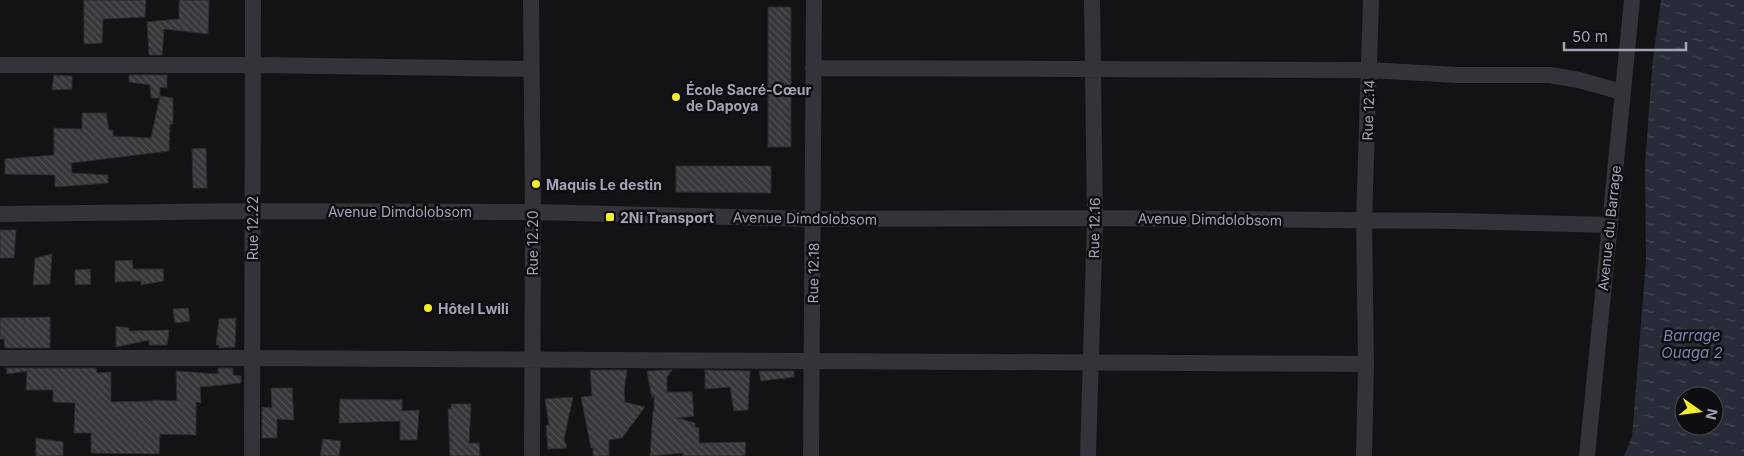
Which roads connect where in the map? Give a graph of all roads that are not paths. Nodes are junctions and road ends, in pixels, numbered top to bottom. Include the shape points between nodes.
1 (253, 0) edge
2 (531, 0) edge
3 (814, 0) edge
4 (1092, 0) edge
5 (1371, 0) edge
6 (1632, 0) edge
7 (0, 65) edge
8 (253, 65) junction
9 (531, 68) junction
10 (813, 68) junction
11 (1092, 70) junction
12 (1369, 70) junction
13 (1622, 92) junction
14 (252, 211) junction
15 (533, 212) junction
16 (0, 214) edge
17 (1095, 218) junction
18 (813, 219) junction
19 (1364, 221) junction
20 (1610, 225) junction
21 (0, 358) edge
22 (252, 358) junction
23 (532, 360) junction
24 (811, 361) junction
25 (1090, 363) junction
26 (1366, 364) junction
27 (252, 456) edge
28 (532, 456) edge
29 (811, 456) edge
30 (1088, 456) edge
31 (1364, 456) edge
32 (1587, 456) edge

1 - 8 street, Rue 12.22
2 - 9 street, Rue 12.20
3 - 10 street, Rue 12.18
4 - 11 street, Rue 12.16
5 - 12 street, Rue 12.14
6 - 13 street, Avenue du Barrage
7 - 8 street
8 - 9 street
8 - 14 street, Rue 12.22
9 - 15 street, Rue 12.20
10 - 11 street
10 - 18 street, Rue 12.18
11 - 12 street
11 - 17 street, Rue 12.16
12 - 13 street via 1457,75 1550,75
12 - 19 street, Rue 12.14
13 - 20 street, Avenue du Barrage
14 - 15 street, Avenue Dimdolobsom
14 - 16 street, Avenue Dimdolobsom
14 - 22 street, Rue 12.22
15 - 18 street, Avenue Dimdolobsom
15 - 23 street, Rue 12.20
17 - 18 street, Avenue Dimdolobsom
17 - 19 street, Avenue Dimdolobsom
17 - 25 street, Rue 12.16
18 - 24 street, Rue 12.18
19 - 20 street, Avenue Dimdolobsom
19 - 26 street, Rue 12.14
20 - 32 street, Avenue du Barrage
21 - 22 street
22 - 23 street
22 - 27 street, Rue 12.22
23 - 24 street
23 - 28 street, Rue 12.20
24 - 25 street
24 - 29 street, Rue 12.18
25 - 26 street
25 - 30 street, Rue 12.16
26 - 31 street, Rue 12.14

